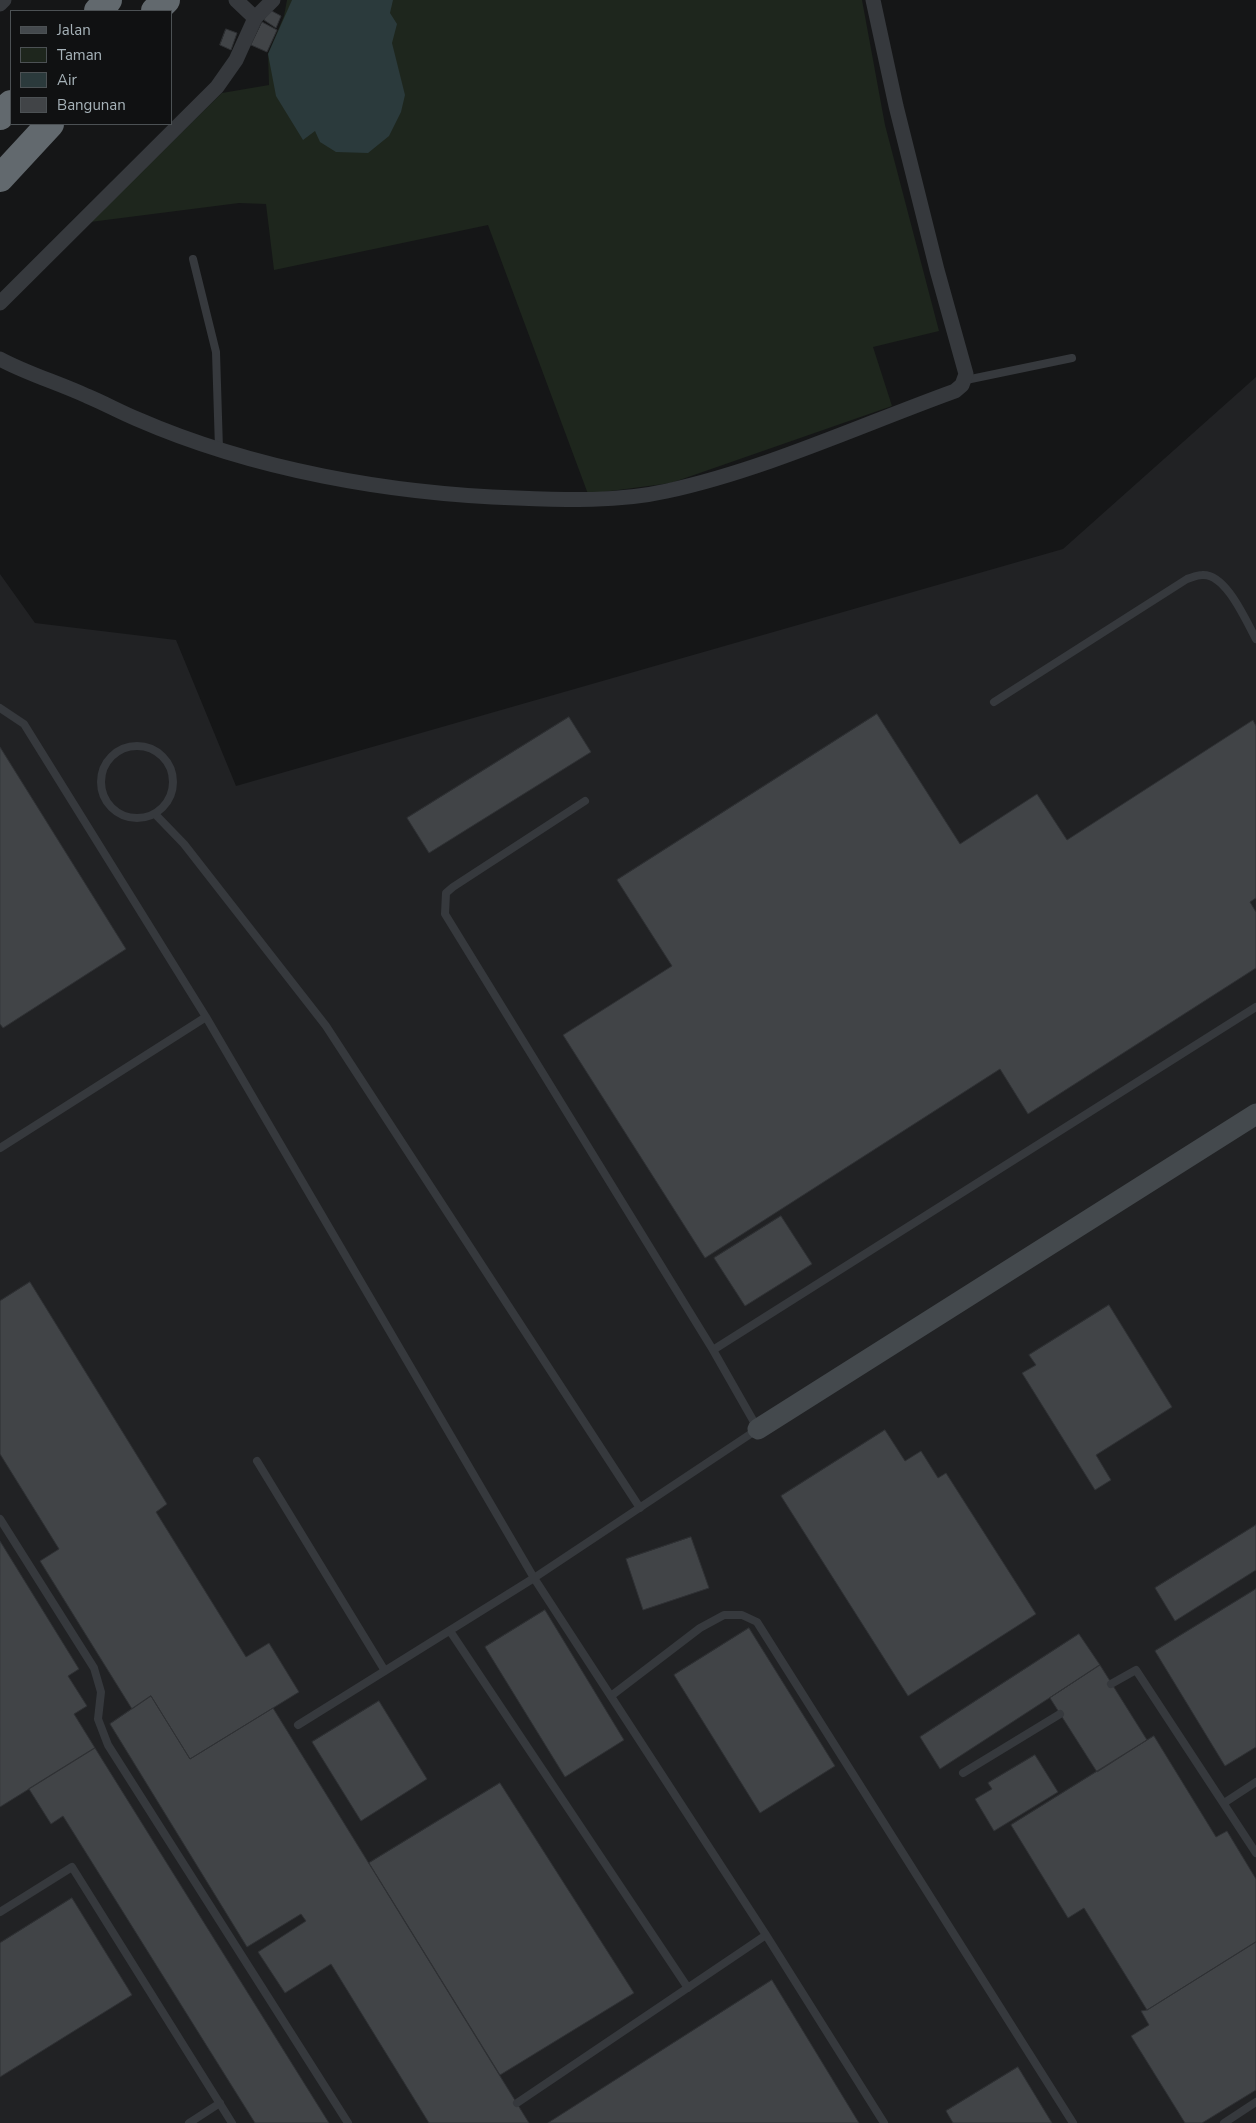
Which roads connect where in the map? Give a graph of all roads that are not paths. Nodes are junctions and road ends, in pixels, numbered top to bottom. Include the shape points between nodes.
1 (4, 0) edge
2 (108, 0) edge
3 (166, 0) edge
4 (236, 0) edge
5 (273, 0) edge
6 (873, 0) edge
7 (0, 4) edge
8 (99, 10) edge
9 (156, 10) edge
10 (255, 18) junction
11 (10, 105) edge
12 (0, 116) edge
13 (49, 125) edge
14 (0, 178) edge
15 (193, 258) dead end
16 (0, 303) edge
17 (1072, 358) dead end
18 (0, 359) edge
19 (966, 380) junction
20 (219, 449) junction
21 (1256, 638) edge
22 (994, 702) dead end
23 (0, 708) edge
24 (585, 801) dead end
25 (155, 814) junction
26 (1256, 1007) edge
27 (206, 1017) junction
28 (1256, 1114) edge
29 (0, 1148) edge
30 (713, 1350) junction
31 (758, 1429) junction
32 (257, 1461) dead end
33 (640, 1508) junction
34 (0, 1519) edge
35 (534, 1578) junction
36 (450, 1630) junction
37 (385, 1671) junction
38 (1111, 1684) dead end
39 (611, 1696) junction
40 (1060, 1714) dead end
41 (298, 1725) dead end
42 (963, 1773) dead end
43 (1256, 1782) edge
44 (1224, 1803) junction
45 (1256, 1853) edge
46 (0, 1912) edge
47 (766, 1935) junction
48 (688, 1988) junction
49 (1256, 2102) edge
50 (220, 2103) junction
51 (517, 2103) dead end
52 (189, 2123) edge
53 (232, 2123) edge
54 (348, 2123) edge
55 (884, 2123) edge
56 (1073, 2123) edge
57 (1224, 2123) edge

1 - 7 street
2 - 8 highway
3 - 9 highway
4 - 10 street
5 - 10 street
6 - 19 street via 896,106
10 - 16 street via 236,60 217,87
11 - 12 highway
13 - 14 highway
15 - 20 lane via 216,352
17 - 19 lane
18 - 20 street via 139,420
19 - 20 street via 955,391 745,470 664,492 621,497 587,500 461,496 386,488
21 - 22 lane via 1228,589 1215,578 1203,574 1187,579
23 - 27 lane via 24,724
24 - 30 lane via 453,887 446,893 446,914
25 - 25 lane via 145,818 123,816 106,801 102,791 103,769 117,752 142,746 164,758 173,782 165,806
25 - 33 lane via 184,844 326,1026
26 - 30 lane
27 - 29 lane
27 - 35 lane
28 - 31 street
30 - 31 lane
31 - 33 lane
32 - 37 lane
33 - 35 lane
34 - 54 lane via 94,1668 101,1692 98,1719 108,1745
35 - 36 lane
35 - 39 lane
36 - 37 lane
36 - 48 lane
37 - 41 lane
38 - 44 lane via 1136,1670
39 - 47 lane
39 - 56 lane via 700,1628 724,1615 742,1615 757,1622
40 - 42 lane
43 - 44 lane
44 - 45 lane
46 - 50 lane via 72,1867
47 - 48 lane
47 - 55 lane
48 - 51 lane
49 - 57 lane
50 - 52 lane
50 - 53 lane

